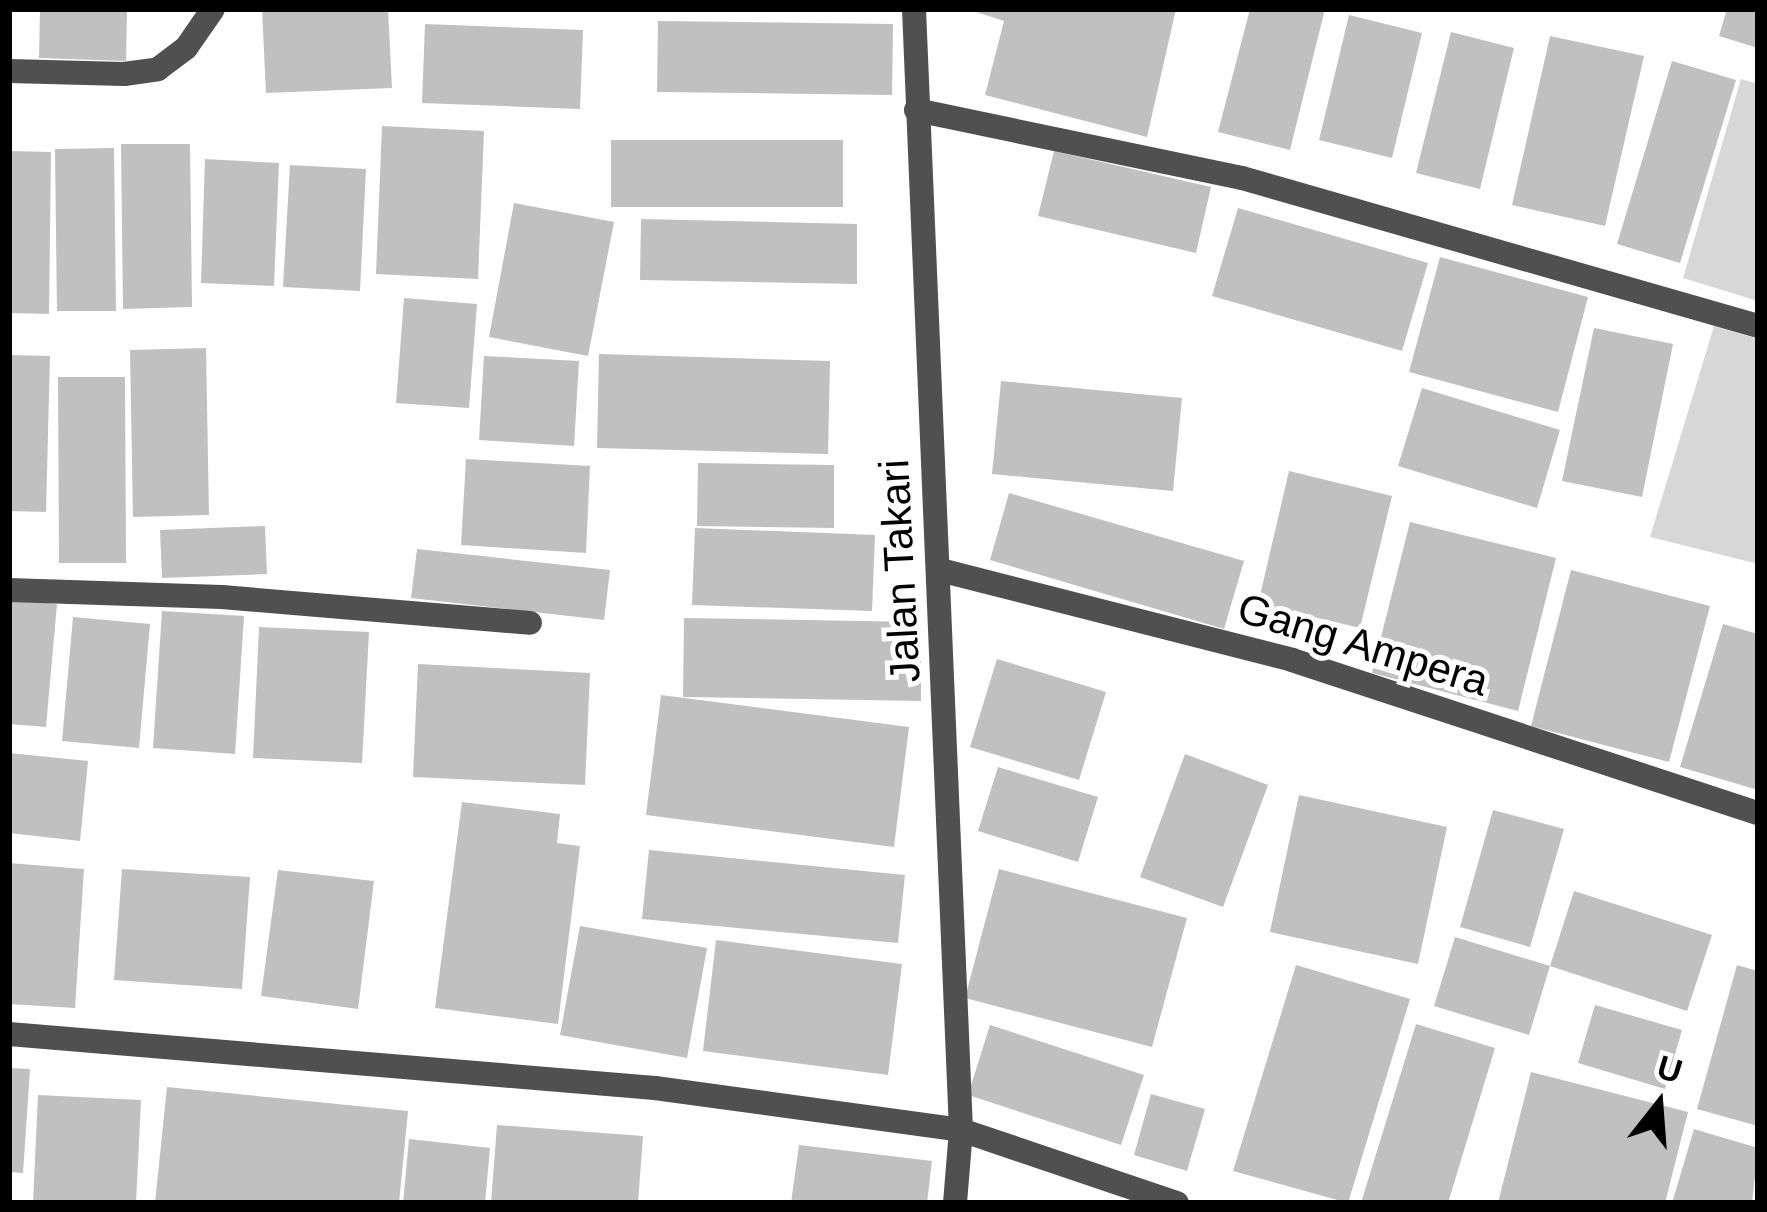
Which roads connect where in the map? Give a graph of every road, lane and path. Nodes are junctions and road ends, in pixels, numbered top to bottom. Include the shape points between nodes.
1 (213, 9) edge
2 (914, 9) edge
3 (9, 70) edge
4 (916, 110) junction
5 (1758, 326) edge
6 (940, 570) junction
7 (9, 590) edge
8 (530, 623) dead end
9 (1758, 813) edge
10 (9, 1034) edge
11 (961, 1130) junction
12 (955, 1203) edge
13 (1177, 1203) edge

1 - 3 street via 186,48 158,69
2 - 4 street, Jalan Takari
4 - 5 street via 1241,178
4 - 6 street, Jalan Takari
6 - 9 street, Gang Ampera via 1292,660
6 - 11 street, Jalan Takari
7 - 8 street via 222,597
10 - 11 street via 655,1088
11 - 12 street, Jalan Takari
11 - 13 street

